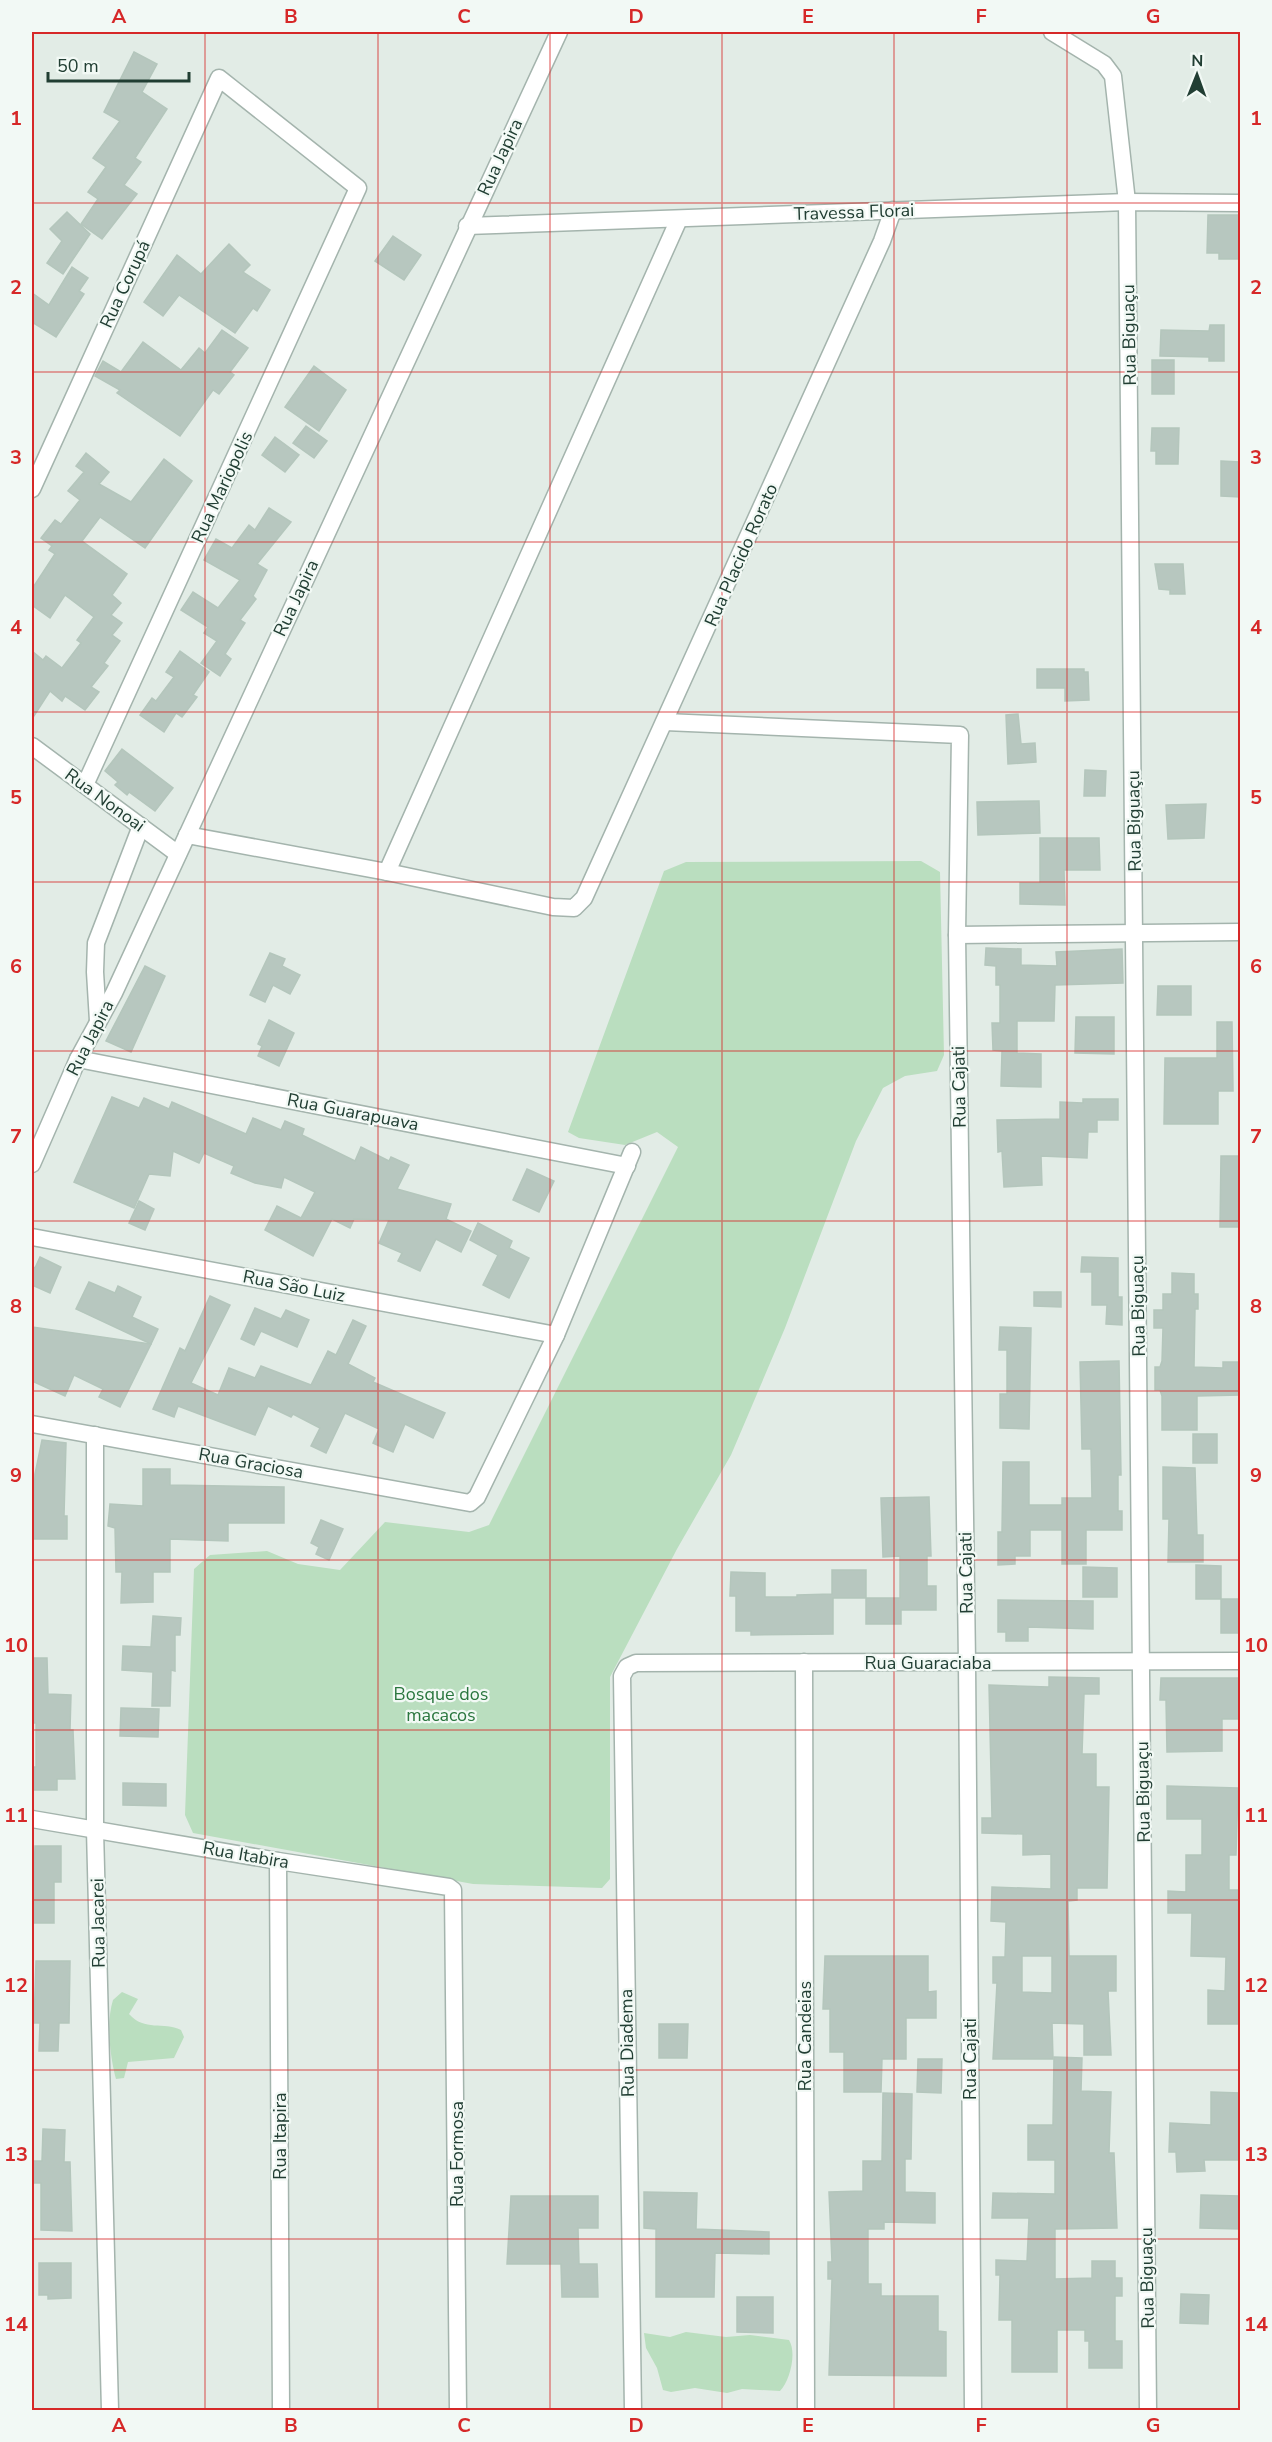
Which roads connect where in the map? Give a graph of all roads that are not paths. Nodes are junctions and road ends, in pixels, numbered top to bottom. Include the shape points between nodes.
1 (559, 32) edge
2 (1052, 32) edge
3 (219, 78) joint
4 (1127, 202) junction
5 (1240, 202) edge
6 (893, 210) junction
7 (679, 219) junction
8 (467, 226) junction
9 (32, 489) edge
10 (665, 722) junction
11 (32, 746) edge
12 (85, 785) junction
13 (141, 826) junction
14 (187, 835) junction
15 (178, 854) junction
16 (387, 872) junction
17 (1240, 932) edge
18 (1135, 933) junction
19 (957, 935) junction
20 (98, 1022) junction
21 (78, 1059) junction
22 (32, 1164) edge
23 (32, 1237) edge
24 (556, 1335) junction
25 (32, 1424) edge
26 (95, 1435) junction
27 (1142, 1660) junction
28 (1240, 1660) edge
29 (804, 1662) junction
30 (967, 1663) junction
31 (622, 1676) joint
32 (32, 1819) edge
33 (96, 1830) junction
34 (278, 1862) junction
35 (455, 1896) joint
36 (110, 2410) edge
37 (281, 2410) edge
38 (458, 2410) edge
39 (633, 2410) edge
40 (806, 2410) edge
41 (973, 2410) edge
42 (1148, 2410) edge

1 - 8 street, Rua Japira
2 - 4 street, Rua Biguaçu via 1104,64 1113,76
3 - 9 street, Rua Corupá
3 - 12 street, Rua Mariopolis via 358,188
4 - 5 street, Travessa Florai
4 - 6 street, Travessa Florai
4 - 18 street, Rua Biguaçu
6 - 7 street, Travessa Florai
6 - 10 street, Rua Placido Rorato
7 - 8 street, Travessa Florai
7 - 16 street
8 - 14 street, Rua Japira
10 - 16 street, Rua Placido Rorato via 584,898 574,908
10 - 19 street, Rua Cajati via 960,735
11 - 12 street, Rua Nonoai
12 - 13 street, Rua Nonoai
13 - 15 street, Rua Nonoai
13 - 20 street via 96,943
14 - 15 street, Rua Japira
14 - 16 street
15 - 20 street, Rua Japira
17 - 18 street
18 - 19 street
18 - 27 street, Rua Biguaçu
19 - 30 street, Rua Cajati
20 - 21 street, Rua Japira
21 - 22 street, Rua Japira
21 - 24 street, Rua Guarapuava via 630,1159
23 - 24 street, Rua São Luiz
24 - 26 street, Rua Graciosa via 477,1497 470,1503
25 - 26 street, Rua Graciosa
26 - 33 street, Rua Jacarei
27 - 28 street, Rua Guaraciaba
27 - 30 street, Rua Guaraciaba
27 - 42 street, Rua Biguaçu
29 - 30 street, Rua Guaraciaba
29 - 31 street, Rua Guaraciaba via 636,1663 627,1667
29 - 40 street, Rua Candeias
30 - 41 street, Rua Cajati
31 - 39 street, Rua Diadema
32 - 33 street, Rua Itabira
33 - 34 street, Rua Itabira
33 - 36 street, Rua Jacarei
34 - 35 street, Rua Itabira via 448,1887
34 - 37 street, Rua Itapira
35 - 38 street, Rua Formosa

